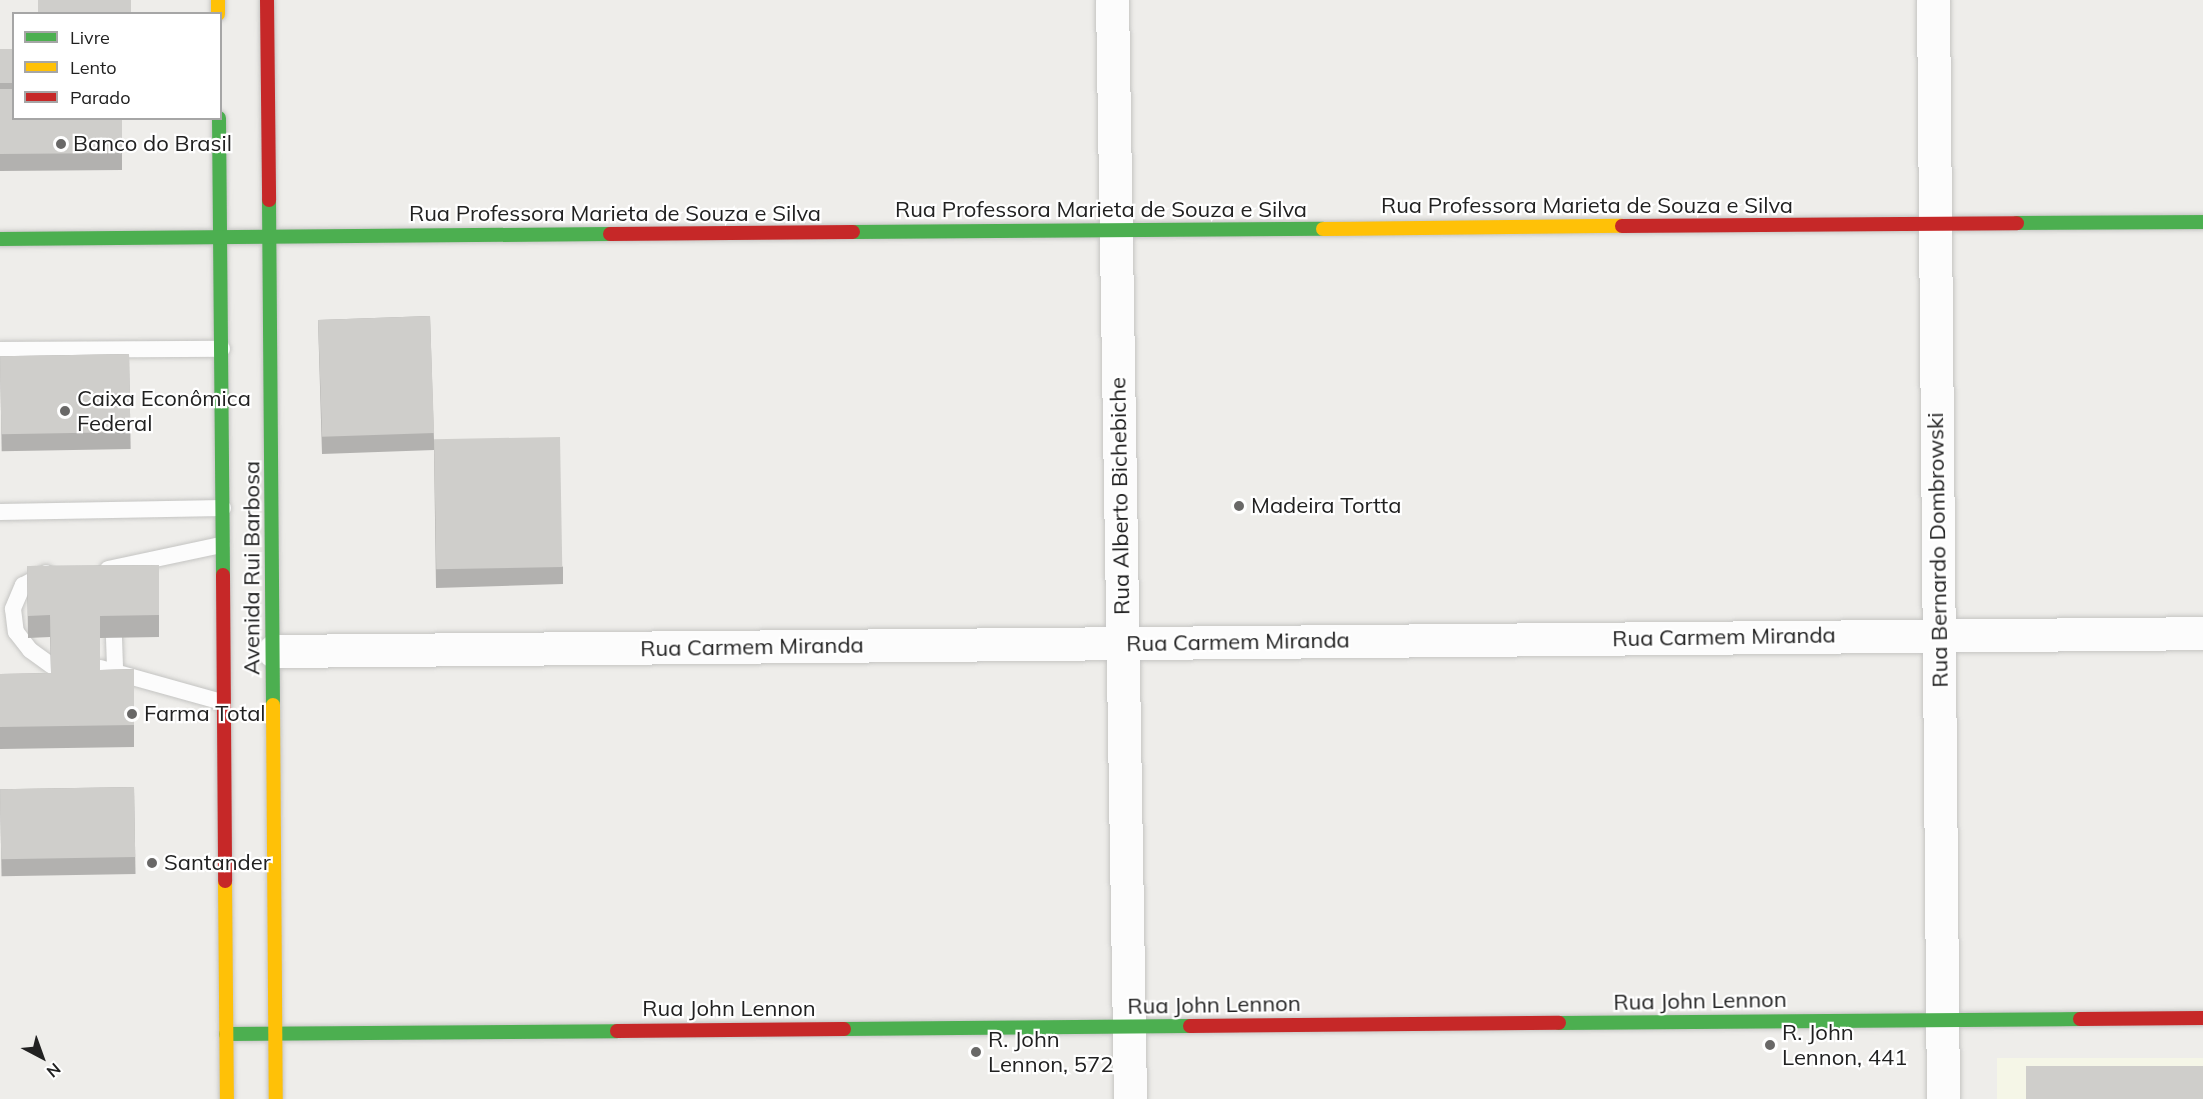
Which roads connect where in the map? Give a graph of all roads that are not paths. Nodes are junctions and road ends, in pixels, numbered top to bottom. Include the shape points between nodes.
1 (267, 0) edge
2 (1113, 0) edge
3 (1933, 0) edge
4 (219, 120) edge
5 (2203, 222) edge
6 (1935, 224) junction
7 (1116, 231) junction
8 (221, 238) junction
9 (271, 238) junction
10 (0, 239) edge
11 (222, 349) junction
12 (0, 350) edge
13 (223, 508) junction
14 (0, 512) edge
15 (221, 545) junction
16 (113, 569) junction
17 (90, 570) edge
18 (66, 572) edge
19 (113, 587) edge
20 (2203, 633) edge
21 (1939, 635) junction
22 (114, 638) edge
23 (1123, 643) junction
24 (274, 651) junction
25 (51, 665) edge
26 (222, 702) junction
27 (2203, 1018) edge
28 (1942, 1020) junction
29 (1129, 1027) junction
30 (276, 1034) junction
31 (226, 1035) junction
32 (227, 1099) edge
33 (276, 1099) edge
34 (1130, 1099) edge
35 (1943, 1099) edge

1 - 9 street, Avenida Rui Barbosa
2 - 7 street, Rua Alberto Bichebiche
3 - 6 street, Rua Bernardo Dombrowski
4 - 8 street, Avenida Rui Barbosa
5 - 6 street, Rua Professora Marieta de Souza e Silva
6 - 7 street, Rua Professora Marieta de Souza e Silva
6 - 21 street, Rua Bernardo Dombrowski
7 - 9 street, Rua Professora Marieta de Souza e Silva
7 - 23 street, Rua Alberto Bichebiche
8 - 9 street, Rua Professora Marieta de Souza e Silva
8 - 10 street, Rua Professora Marieta de Souza e Silva
8 - 11 street, Avenida Rui Barbosa
9 - 24 street, Avenida Rui Barbosa
11 - 12 lane
11 - 13 street, Avenida Rui Barbosa
13 - 14 lane
13 - 15 street, Avenida Rui Barbosa
15 - 16 lane
15 - 26 street, Avenida Rui Barbosa
16 - 17 lane
16 - 19 lane
18 - 25 lane via 42,573 23,585 13,609 16,632 30,650
20 - 21 street, Rua Carmem Miranda
21 - 23 street, Rua Carmem Miranda
21 - 28 street, Rua Bernardo Dombrowski
22 - 26 lane via 108,669
23 - 24 street, Rua Carmem Miranda
23 - 29 street, Rua Alberto Bichebiche
24 - 30 street, Avenida Rui Barbosa
26 - 31 street, Avenida Rui Barbosa
27 - 28 street, Rua John Lennon
28 - 29 street, Rua John Lennon
28 - 35 street, Rua Bernardo Dombrowski
29 - 30 street, Rua John Lennon
29 - 34 street, Rua Alberto Bichebiche
30 - 31 street, Rua John Lennon
30 - 33 street, Avenida Rui Barbosa
31 - 32 street, Avenida Rui Barbosa

